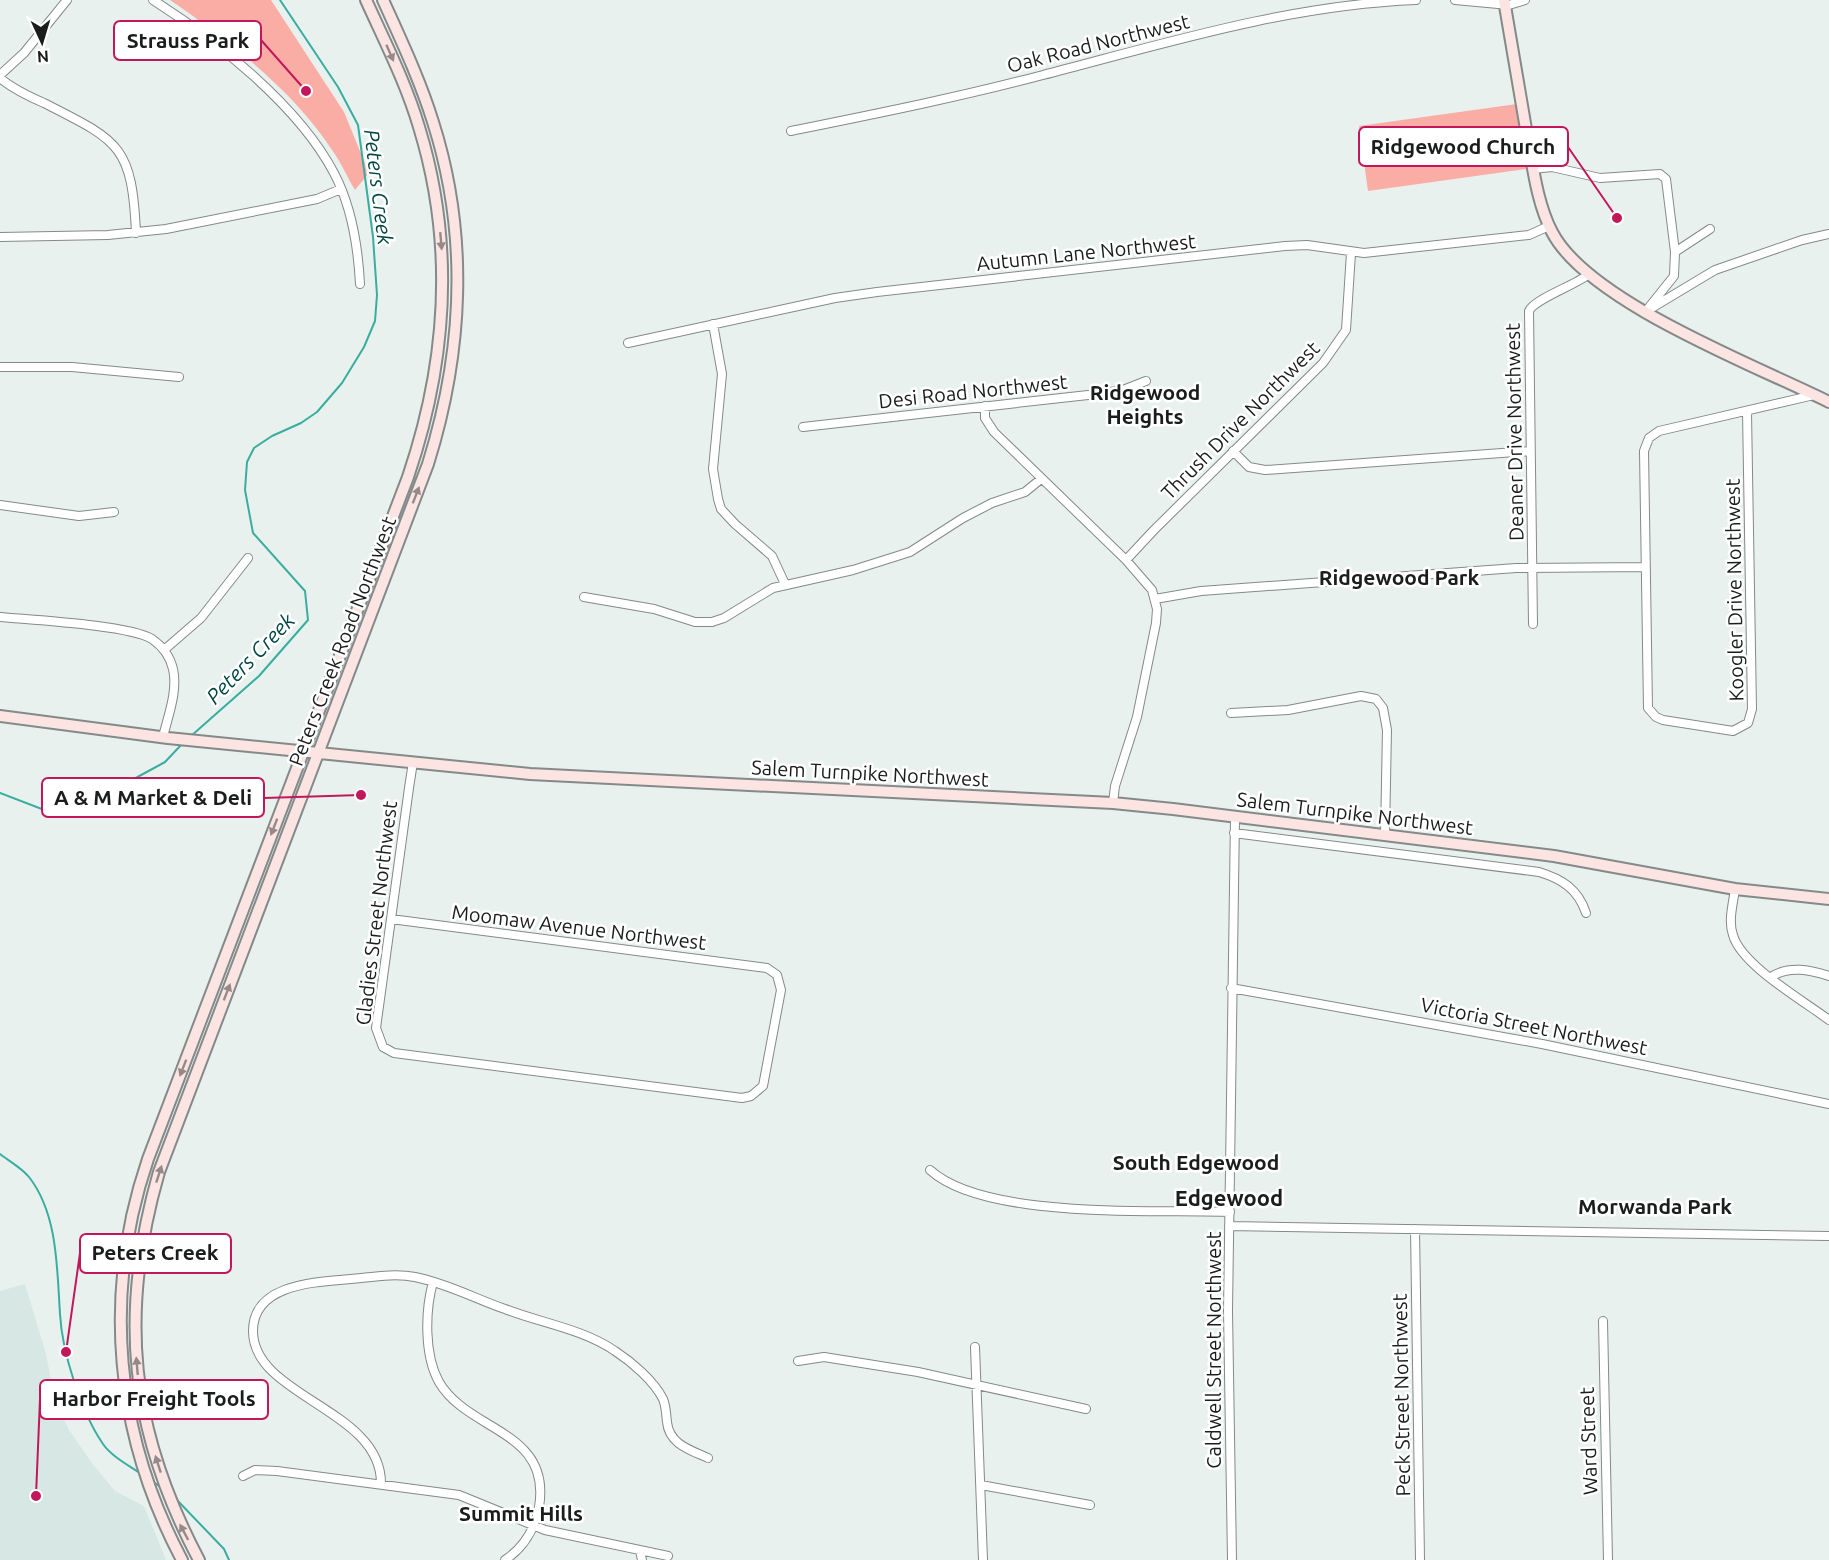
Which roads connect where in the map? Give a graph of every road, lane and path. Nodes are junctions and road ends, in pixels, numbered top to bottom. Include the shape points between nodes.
1 (67, 0) edge
2 (153, 0) edge
3 (366, 0) edge
4 (383, 0) edge
5 (1416, 0) edge
6 (1455, 0) edge
7 (1526, 0) edge
8 (1505, 3) edge
9 (0, 76) edge
10 (791, 130) dead end
11 (1533, 169) junction
12 (341, 189) junction
13 (1550, 226) junction
14 (1710, 229) dead end
15 (136, 233) junction
16 (1829, 234) edge
17 (0, 237) edge
18 (1675, 252) junction
19 (1351, 253) junction
20 (1589, 274) junction
21 (360, 284) dead end
22 (1645, 312) junction
23 (713, 324) junction
24 (627, 343) dead end
25 (0, 367) edge
26 (178, 377) dead end
27 (1146, 381) dead end
28 (1814, 395) junction
29 (1829, 402) edge
30 (985, 406) junction
31 (1747, 412) junction
32 (803, 427) dead end
33 (1233, 451) junction
34 (1530, 451) junction
35 (1041, 479) junction
36 (0, 505) edge
37 (114, 512) dead end
38 (248, 558) dead end
39 (1126, 560) junction
40 (1645, 567) junction
41 (1532, 569) junction
42 (785, 584) junction
43 (584, 597) dead end
44 (1155, 599) junction
45 (0, 617) edge
46 (1533, 624) dead end
47 (164, 650) junction
48 (1231, 713) dead end
49 (0, 716) edge
50 (166, 737) junction
51 (303, 750) junction
52 (319, 752) junction
53 (413, 762) junction
54 (1113, 803) junction
55 (1235, 817) junction
56 (1234, 833) junction
57 (1385, 835) junction
58 (1735, 890) junction
59 (1829, 899) edge
60 (1586, 914) dead end
61 (391, 919) junction
62 (764, 968) joint
63 (1829, 976) edge
64 (1771, 977) junction
65 (1231, 988) junction
66 (1829, 1020) edge
67 (1829, 1104) edge
68 (930, 1170) dead end
69 (1230, 1212) junction
70 (1229, 1226) junction
71 (1415, 1229) junction
72 (1829, 1236) edge
73 (433, 1282) junction
74 (1603, 1321) dead end
75 (975, 1347) dead end
76 (798, 1361) dead end
77 (977, 1385) junction
78 (1086, 1409) dead end
79 (708, 1458) dead end
80 (243, 1476) dead end
81 (381, 1484) junction
82 (981, 1485) junction
83 (1090, 1505) dead end
84 (533, 1525) junction
85 (640, 1551) junction
86 (668, 1556) dead end
87 (182, 1560) edge
88 (199, 1560) edge
89 (505, 1560) edge
90 (642, 1560) edge
91 (982, 1560) edge
92 (1232, 1560) edge
93 (1419, 1560) edge
94 (1608, 1560) edge

1 - 9 street
2 - 12 street via 214,42 280,102 318,148
3 -> 51 main road, Peters Creek Road Northwest via 407,91 430,167 442,248 442,327 420,442
52 -> 4 main road, Peters Creek Road Northwest via 428,464 447,398 455,345 458,252 446,169 426,100
5 - 10 street, Oak Road Northwest via 1361,3 1256,21 1013,83
6 - 8 street
7 - 8 street
8 - 11 main road
9 - 15 street via 14,89 100,132 116,147 132,178
11 - 13 main road
11 - 18 street via 1552,167 1600,178 1660,174 1665,179
12 - 15 street via 317,199
12 - 21 street via 356,239
13 - 19 street, Autumn Lane Northwest via 1529,235
13 - 20 main road via 1561,246
14 - 18 street
15 - 17 street
16 - 22 street via 1715,270
18 - 22 street via 1674,276
19 - 23 street, Autumn Lane Northwest via 1318,246 1285,246 907,288 835,298
19 - 33 street, Thrush Drive Northwest via 1348,319 1343,337 1323,363
20 - 22 main road
20 - 34 street, Deaner Drive Northwest via 1567,289 1533,303 1529,311
22 - 28 main road
23 - 24 street, Autumn Lane Northwest
23 - 42 street via 722,374 713,469 718,499 721,509 735,524 772,556
25 - 26 street via 72,367
27 - 30 street, Desi Road Northwest via 1123,390
28 - 29 main road
28 - 31 street
30 - 32 street, Desi Road Northwest
30 - 35 street via 988,424
31 - 40 street via 1659,431 1649,438 1644,451
31 - 40 street, Koogler Drive Northwest via 1752,709 1748,723 1739,730 1663,720 1648,708
33 - 34 street via 1249,466 1265,470
33 - 39 street, Thrush Drive Northwest
34 - 41 street, Deaner Drive Northwest
35 - 39 street
35 - 42 street via 1025,492 963,518 910,552 853,570
36 - 37 street via 79,516
38 - 47 street via 201,618
39 - 44 street
40 - 41 street
41 - 44 street via 1201,591
41 - 46 street, Deaner Drive Northwest
42 - 43 street via 761,593 724,618 706,622
44 - 54 street via 1156,623 1148,666
45 - 47 street via 136,633
47 - 50 street via 174,679
48 - 57 street via 1288,710 1361,696 1376,699 1383,708 1387,730
49 - 50 main road, Salem Turnpike Northwest
50 - 51 main road, Salem Turnpike Northwest
51 - 52 main road, Salem Turnpike Northwest
51 -> 87 main road, Peters Creek Road Northwest via 148,1159 134,1205 122,1269 119,1330 129,1420 153,1498
52 - 53 main road, Salem Turnpike Northwest
88 -> 52 main road, Peters Creek Road Northwest via 171,1504 146,1424 136,1365 137,1273 148,1209 159,1173
53 - 54 main road, Salem Turnpike Northwest via 530,774
53 - 61 street, Gladies Street Northwest
54 - 55 main road, Salem Turnpike Northwest
55 - 56 street, Caldwell Street Northwest
55 - 57 main road, Salem Turnpike Northwest
56 - 60 street via 1539,872 1569,885
56 - 65 street, Caldwell Street Northwest
57 - 58 main road, Salem Turnpike Northwest via 1579,860
58 - 59 main road, Salem Turnpike Northwest
58 - 64 street via 1733,938 1741,951
61 - 62 street, Moomaw Avenue Northwest
61 - 62 street, Gladies Street Northwest via 376,1028 380,1044 394,1053 697,1093 745,1098 763,1086 781,990 777,975
63 - 64 street via 1792,969
64 - 66 street
65 - 67 street, Victoria Street Northwest via 1542,1044
65 - 69 street, Caldwell Street Northwest
68 - 69 street via 956,1186 1018,1204
69 - 70 street, Caldwell Street Northwest
70 - 71 street
70 - 92 street, Caldwell Street Northwest
71 - 72 street
71 - 93 street, Peck Street Northwest
73 - 79 street via 611,1348 636,1368 663,1399 672,1437
73 - 81 street via 406,1275 298,1286 266,1301 254,1322 254,1342 261,1357 274,1372 360,1436 376,1458
73 - 84 street via 429,1302 433,1369 454,1399 512,1438 528,1455 540,1488
74 - 94 street, Ward Street
75 - 77 street
76 - 77 street via 824,1357
77 - 78 street
77 - 82 street
80 - 81 street via 262,1469
81 - 84 street via 459,1495
82 - 83 street
82 - 91 street
84 - 85 street
84 - 89 street via 522,1546
85 - 86 street
85 - 90 street

